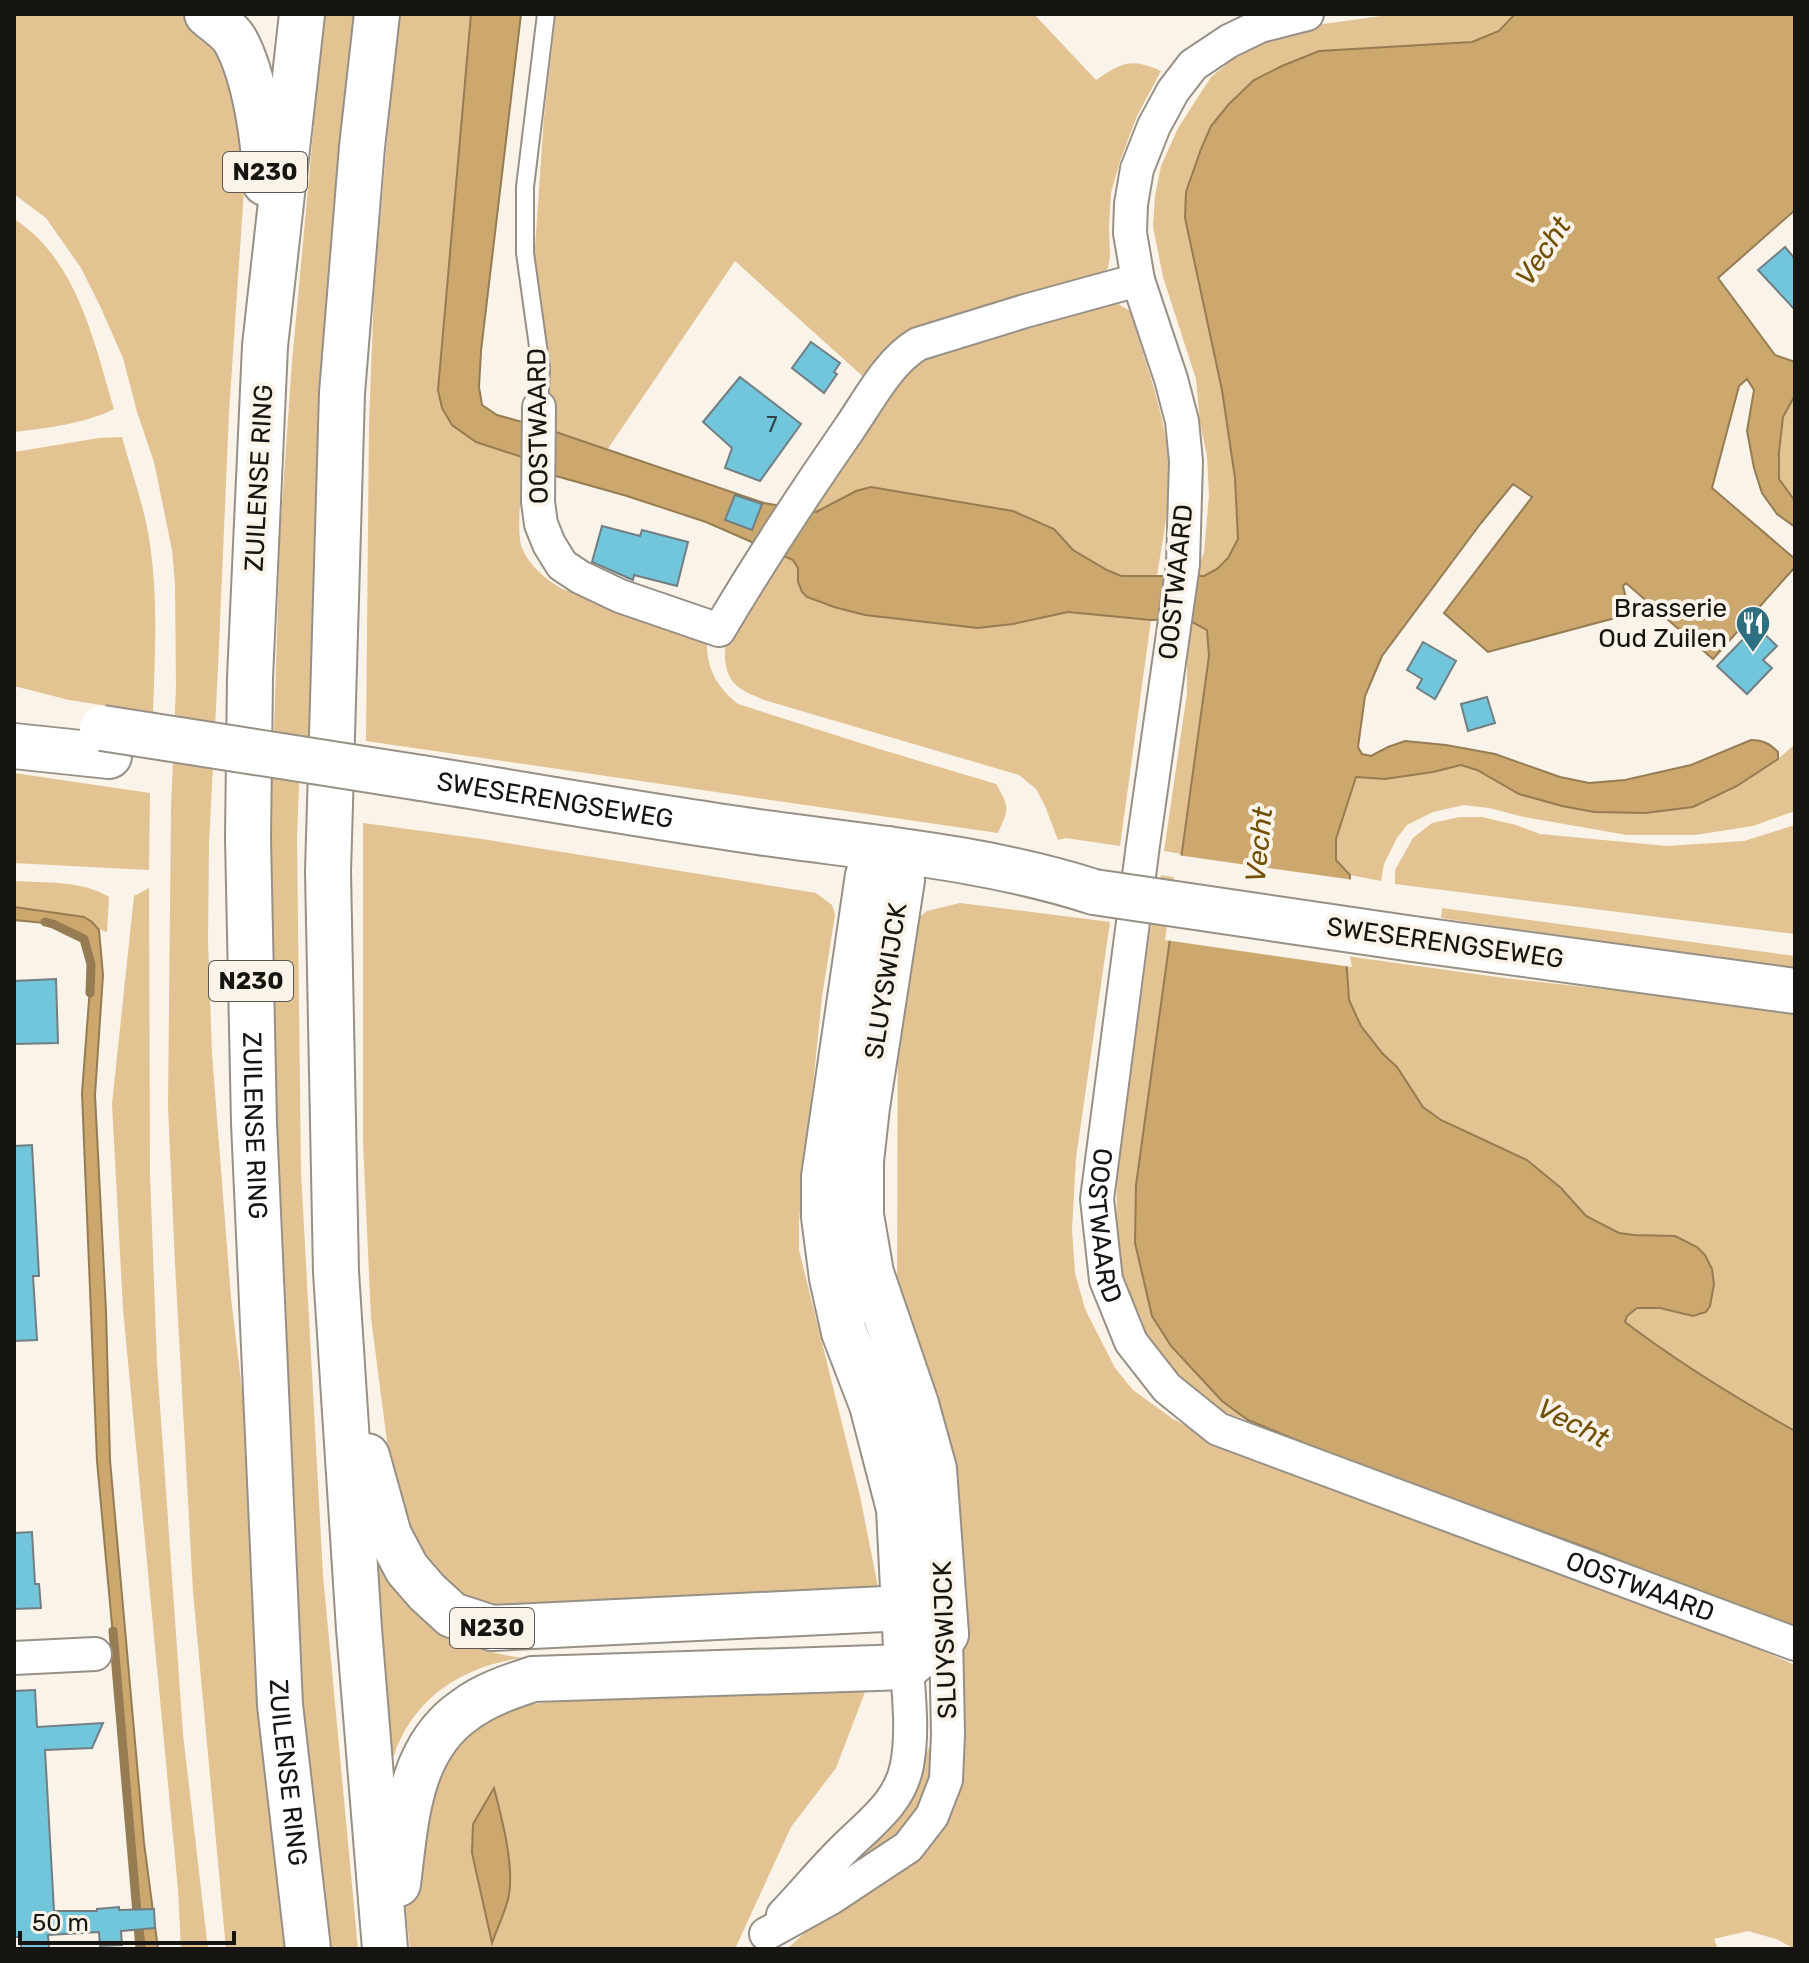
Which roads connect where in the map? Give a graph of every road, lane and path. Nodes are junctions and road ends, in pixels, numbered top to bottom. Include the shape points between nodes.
1 (207, 14) edge
2 (302, 14) edge
3 (377, 14) edge
4 (546, 14) edge
5 (1307, 14) edge
6 (1138, 280) junction
7 (265, 346) junction
8 (539, 407) joint
9 (14, 717) edge
10 (106, 742) junction
11 (14, 746) edge
12 (886, 868) junction
13 (1795, 991) edge
14 (336, 1272) junction
15 (905, 1608) junction
16 (946, 1634) junction
17 (1795, 1644) edge
18 (95, 1654) dead end
19 (14, 1658) edge
20 (907, 1667) junction
21 (758, 1942) edge
22 (308, 1949) edge
23 (387, 1949) edge

1 - 7 main road, N230 via 234,38 250,77 265,160
2 - 7 main road, ZUILENSE RING / N230
3 - 14 main road, N230 via 342,393 328,872
4 - 8 lane, OOSTWAARD via 525,187 525,253 541,368
5 - 6 street, OOSTWAARD via 1260,26 1229,41 1193,65 1173,91 1137,169 1130,233
6 - 8 street, OOSTWAARD via 907,351 806,491 719,630 620,596 562,565 541,524
6 - 17 street, OOSTWAARD via 1171,379 1186,461 1183,564 1097,1199 1106,1280 1131,1342 1167,1388 1218,1429
7 - 22 main road, ZUILENSE RING / N230 via 250,678 254,1123 280,1705
9 - 10 main road, SWESERENGSEWEG
10 - 11 main road, SWESERENGSEWEG
10 - 12 main road, SWESERENGSEWEG
12 - 13 main road, SWESERENGSEWEG, bridge via 1094,892
12 - 15 main road, SLUYSWIJCK via 826,1164 824,1217 844,1332 872,1405 899,1509
12 - 16 main road, SLUYSWIJCK via 861,1215 871,1273 934,1469
14 - 15 main road, N230 via 363,1440 389,1535 407,1569 452,1615 492,1628
14 - 23 main road, N230
15 - 16 main road
15 - 20 main road, SLUYSWIJCK
16 - 20 main road
16 - 21 street, SLUYSWIJCK via 946,1780 932,1816 908,1847
18 - 19 street
20 - 21 street, SLUYSWIJCK via 911,1735 907,1768 894,1798
20 - 23 main road, N230 via 533,1679 500,1690 464,1710 440,1732 422,1761 409,1801

